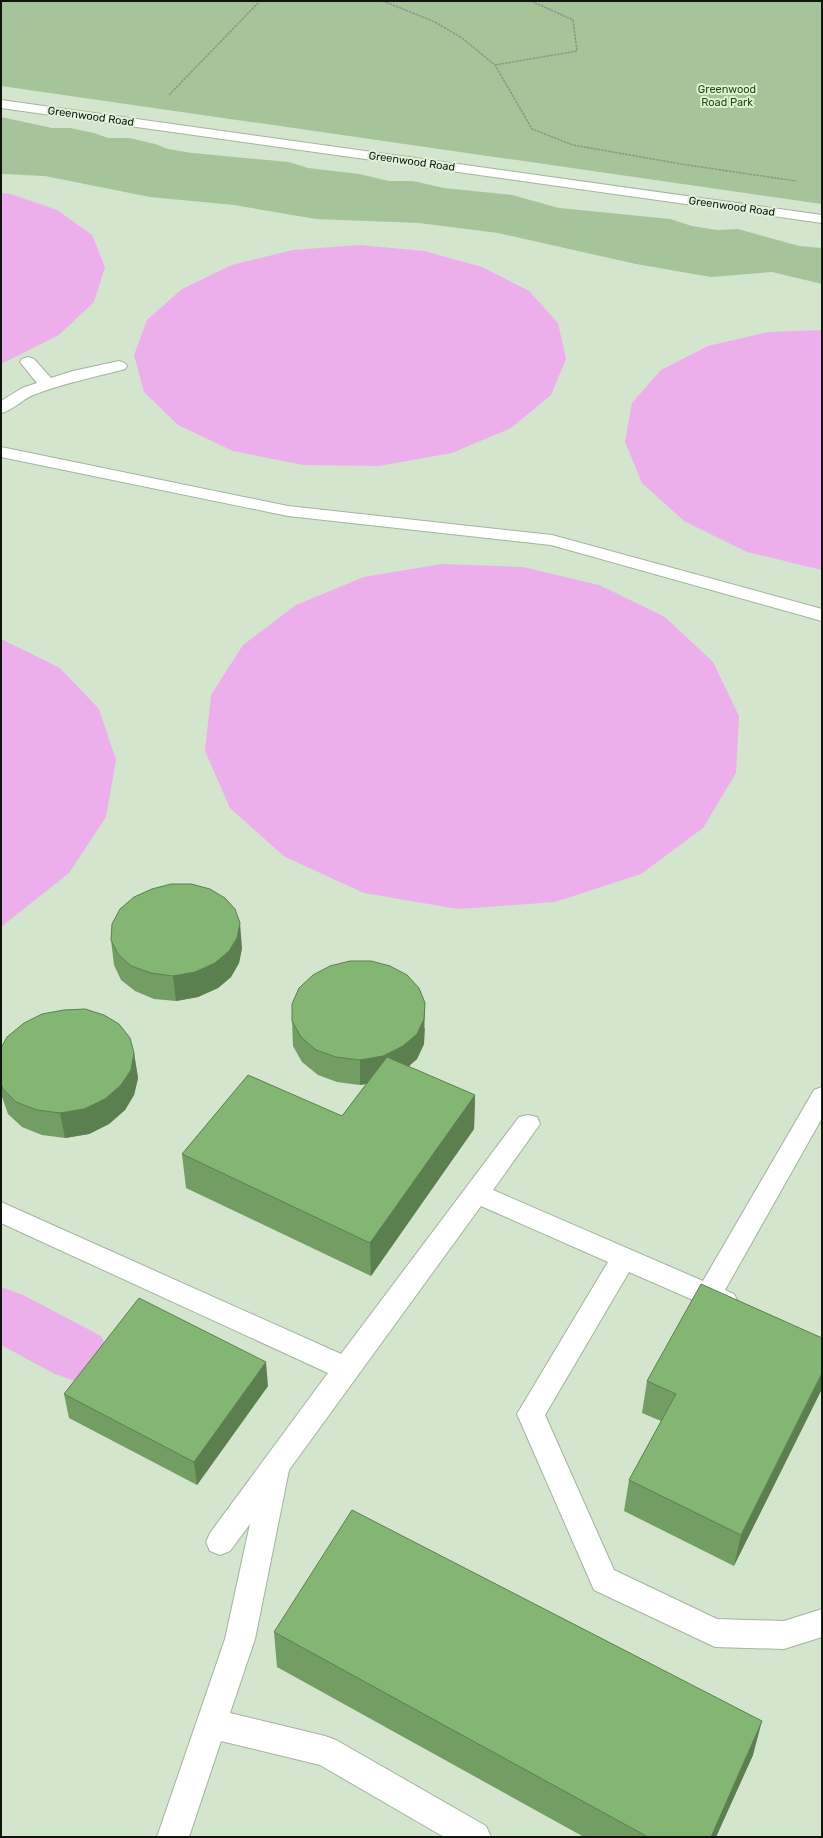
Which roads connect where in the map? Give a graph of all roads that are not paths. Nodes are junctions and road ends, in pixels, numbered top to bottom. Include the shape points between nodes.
1 (1, 104) edge
2 (822, 219) edge
3 (28, 362) dead end
4 (119, 366) dead end
5 (48, 385) junction
6 (1, 408) edge
7 (1, 452) edge
8 (822, 615) edge
9 (822, 1096) edge
10 (528, 1124) dead end
11 (476, 1193) junction
12 (1, 1212) edge
13 (624, 1258) junction
14 (709, 1295) junction
15 (744, 1310) edge
16 (346, 1369) junction
17 (277, 1462) junction
18 (220, 1542) dead end
19 (822, 1623) edge
20 (212, 1724) junction
21 (173, 1837) edge
22 (475, 1837) edge

1 - 2 street, Greenwood Road
3 - 5 street
4 - 5 street via 73,376
5 - 6 street via 28,391
7 - 8 street via 288,510 552,540
9 - 14 street
10 - 11 street
11 - 13 street
11 - 16 street
12 - 16 street
13 - 14 street
13 - 19 street via 531,1414 604,1580 715,1633 784,1635
14 - 15 street
16 - 17 street
17 - 18 street
17 - 20 street via 240,1639
20 - 21 street
20 - 22 street via 325,1751

